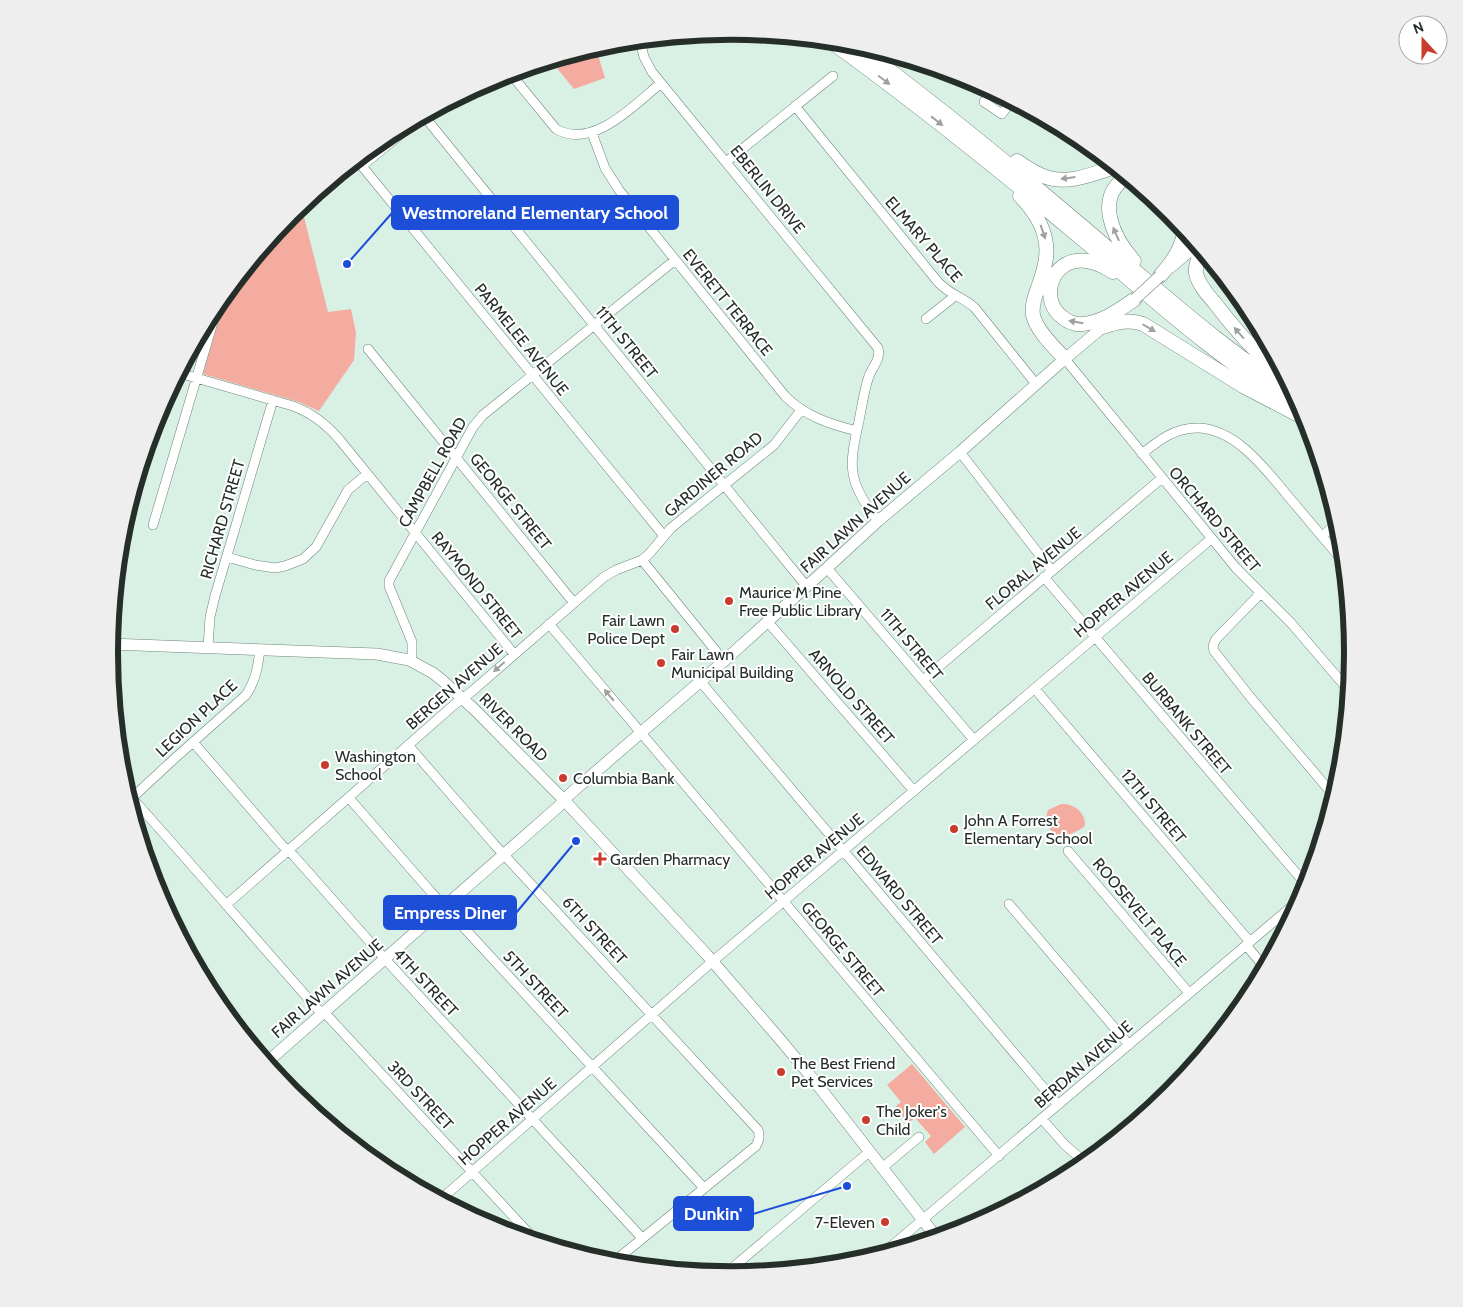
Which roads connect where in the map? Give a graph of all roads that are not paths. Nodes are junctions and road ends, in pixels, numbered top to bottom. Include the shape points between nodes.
1 (642, 47) edge
2 (843, 50) edge
3 (871, 57) edge
4 (832, 76) dead end
5 (515, 80) edge
6 (661, 83) junction
7 (921, 94) junction
8 (988, 96) edge
9 (795, 106) junction
10 (1008, 106) edge
11 (428, 121) edge
12 (592, 132) junction
13 (965, 143) junction
14 (726, 162) junction
15 (361, 165) edge
16 (1107, 169) edge
17 (1122, 180) edge
18 (1183, 239) edge
19 (1193, 249) edge
20 (1199, 257) edge
21 (675, 260) junction
22 (1160, 276) junction
23 (955, 296) junction
24 (1135, 299) junction
25 (1179, 314) junction
26 (926, 319) dead end
27 (594, 325) junction
28 (1103, 327) junction
29 (211, 330) edge
30 (368, 349) dead end
31 (1065, 359) junction
32 (1275, 369) edge
33 (185, 375) edge
34 (532, 375) junction
35 (196, 378) junction
36 (1036, 384) junction
37 (1283, 385) edge
38 (273, 400) junction
39 (1291, 402) edge
40 (801, 410) junction
41 (1296, 414) edge
42 (856, 431) junction
43 (960, 452) junction
44 (1142, 454) junction
45 (456, 457) junction
46 (367, 474) junction
47 (1162, 478) junction
48 (724, 485) junction
49 (878, 521) junction
50 (153, 525) dead end
51 (1332, 528) edge
52 (415, 532) junction
53 (664, 536) junction
54 (1322, 536) junction
55 (1211, 539) junction
56 (1336, 553) edge
57 (227, 557) junction
58 (642, 560) junction
59 (827, 568) junction
60 (1052, 571) junction
61 (1044, 577) junction
62 (806, 587) junction
63 (1260, 594) junction
64 (574, 603) junction
65 (767, 621) junction
66 (549, 624) junction
67 (1095, 638) junction
68 (118, 644) edge
69 (208, 647) junction
70 (260, 649) junction
71 (514, 654) junction
72 (409, 660) junction
73 (724, 661) junction
74 (923, 680) junction
75 (700, 681) junction
76 (1344, 685) edge
77 (1035, 689) junction
78 (463, 698) junction
79 (640, 733) junction
80 (974, 740) junction
81 (193, 742) junction
82 (408, 745) junction
83 (1329, 790) edge
84 (914, 791) junction
85 (135, 795) edge
86 (349, 798) junction
87 (564, 800) junction
88 (137, 804) edge
89 (288, 851) junction
90 (843, 851) junction
91 (1068, 851) dead end
92 (504, 854) junction
93 (1301, 879) edge
94 (783, 901) junction
95 (1009, 904) dead end
96 (226, 905) junction
97 (444, 906) junction
98 (1289, 908) edge
99 (1248, 943) junction
100 (385, 959) junction
101 (713, 961) junction
102 (1262, 962) edge
103 (1189, 993) junction
104 (323, 1013) junction
105 (652, 1014) junction
106 (1129, 1045) junction
107 (271, 1059) edge
108 (592, 1066) junction
109 (1058, 1105) junction
110 (532, 1119) junction
111 (1042, 1119) junction
112 (919, 1137) dead end
113 (869, 1152) junction
114 (999, 1156) junction
115 (1080, 1158) edge
116 (882, 1168) junction
117 (472, 1172) junction
118 (704, 1188) junction
119 (445, 1196) edge
120 (923, 1221) junction
121 (527, 1231) edge
122 (933, 1233) edge
123 (642, 1238) junction
124 (893, 1245) edge
125 (623, 1254) junction
126 (620, 1256) edge
127 (626, 1258) edge
128 (733, 1267) edge

1 - 6 street, EBERLIN DRIVE via 648,65
2 -> 13 highway
3 - 7 highway
4 - 9 street
5 - 12 street via 556,129 576,135
6 - 12 street via 610,123
6 - 14 street, EBERLIN DRIVE
16 -> 7 highway via 1056,180 1040,175
7 - 25 highway via 1004,160
8 - 10 street via 984,102 1002,114
9 - 14 street
9 - 23 street, ELMARY PLACE via 938,282
11 - 27 street, 11TH STREET
12 - 21 street, EVERETT TERRACE via 605,168 618,190
13 - 25 highway
13 -> 31 highway via 1022,198 1039,222 1047,252 1033,314 1039,328
14 - 42 street, EBERLIN DRIVE via 878,348 877,362 869,376
15 - 34 street, PARMELEE AVENUE
25 -> 17 highway via 1122,247 1114,232 1109,202 1114,188
18 - 22 highway via 1176,255
19 - 22 main road, FAIR LAWN AVENUE
32 -> 20 highway via 1254,350 1201,286 1196,273
21 - 27 street, CAMPBELL ROAD
21 - 40 street, EVERETT TERRACE via 778,388
22 - 24 main road, FAIR LAWN AVENUE, bridge
23 - 26 street
23 - 36 street, ELMARY PLACE via 975,308
24 -> 25 highway via 1100,320 1074,324 1055,310 1051,304 1050,289 1054,274 1060,268 1075,261 1091,262
24 - 28 main road, FAIR LAWN AVENUE
25 - 37 highway
25 - 39 highway via 1235,365
27 - 34 street, CAMPBELL ROAD
27 - 48 street, 11TH STREET
28 - 31 main road, FAIR LAWN AVENUE
28 -> 41 highway via 1124,321 1144,324 1242,386
29 - 35 street
30 - 45 street, GEORGE STREET
31 - 36 main road, FAIR LAWN AVENUE
31 - 44 street, ORCHARD STREET
33 - 35 street, RAYMOND STREET
34 - 45 street, CAMPBELL ROAD via 477,420
34 - 53 street, PARMELEE AVENUE
35 - 38 street, RAYMOND STREET
35 - 50 street
36 - 43 main road, FAIR LAWN AVENUE
38 - 46 street, RAYMOND STREET via 302,410 322,422
38 - 57 street, RICHARD STREET
40 - 42 street, EVERETT TERRACE via 820,420
40 - 48 street, GARDINER ROAD via 774,445
42 - 49 street via 852,462 855,482 863,501
43 - 49 main road, FAIR LAWN AVENUE
43 - 60 street
44 - 47 street, ORCHARD STREET
44 - 54 street via 1180,430 1200,428 1218,432 1253,457
45 - 52 street, CAMPBELL ROAD
45 - 64 street, GEORGE STREET
46 - 52 street, RAYMOND STREET
46 - 57 street via 348,490 316,547 302,559 275,568
47 - 55 street, ORCHARD STREET
47 - 60 street, FLORAL AVENUE
48 - 53 street, GARDINER ROAD
48 - 62 street, 11TH STREET
49 - 59 main road, FAIR LAWN AVENUE
51 - 54 street
52 - 71 street, RAYMOND STREET
52 - 72 street, CAMPBELL ROAD via 389,581 412,642
53 - 58 street, GARDINER ROAD
54 - 56 street
55 - 63 street, ORCHARD STREET
55 - 67 street, HOPPER AVENUE
57 - 69 street, RICHARD STREET via 212,606
58 - 64 street, BERGEN AVENUE via 610,573
58 - 73 street
59 - 62 main road, FAIR LAWN AVENUE
59 - 74 street, 11TH STREET
60 - 61 street, FLORAL AVENUE
61 - 67 street, BURBANK STREET
61 - 74 street, FLORAL AVENUE
62 - 65 main road, FAIR LAWN AVENUE
63 - 76 street, ORCHARD STREET via 1291,623
63 - 83 street via 1216,638 1213,646 1245,691
64 - 66 street, BERGEN AVENUE
65 - 73 main road, FAIR LAWN AVENUE
65 - 84 street, ARNOLD STREET
66 - 71 street, BERGEN AVENUE
79 -> 66 street, GEORGE STREET
67 - 77 street, HOPPER AVENUE
67 - 93 street, BURBANK STREET
68 - 69 main road, RIVER ROAD
69 - 70 main road, RIVER ROAD
70 - 72 main road, RIVER ROAD via 377,654
70 - 81 street, LEGION PLACE via 257,674 249,690
71 -> 78 street, BERGEN AVENUE
72 - 78 main road, RIVER ROAD via 443,680
73 - 75 main road, FAIR LAWN AVENUE
74 - 80 street, 11TH STREET
75 - 79 main road, FAIR LAWN AVENUE
75 - 90 street, EDWARD STREET
77 - 80 street, HOPPER AVENUE
77 - 99 street, 12TH STREET
78 - 82 street, BERGEN AVENUE
78 - 87 main road, RIVER ROAD
79 - 87 main road, FAIR LAWN AVENUE
79 - 94 street, GEORGE STREET
80 - 84 street, HOPPER AVENUE
81 - 85 street, LEGION PLACE
81 - 89 street, 4TH STREET
82 - 86 street, BERGEN AVENUE
82 - 92 street, 6TH STREET
84 - 90 street, HOPPER AVENUE
86 - 89 street, BERGEN AVENUE
86 - 97 street, 5TH STREET
87 - 92 main road, FAIR LAWN AVENUE
87 - 101 main road, RIVER ROAD
88 - 96 street, 3RD STREET
89 - 96 street, BERGEN AVENUE
89 - 100 street, 4TH STREET
90 - 94 street, HOPPER AVENUE
90 - 109 street, EDWARD STREET
91 - 103 street, ROOSEVELT PLACE
92 - 97 main road, FAIR LAWN AVENUE
92 - 105 street, 6TH STREET
94 - 101 street, HOPPER AVENUE
94 - 114 street, GEORGE STREET
95 - 106 street
96 - 104 street, 3RD STREET
97 - 100 main road, FAIR LAWN AVENUE
97 - 108 street, 5TH STREET
98 - 99 street, BERDAN AVENUE
99 - 102 street, 12TH STREET
99 - 103 street, BERDAN AVENUE
100 - 104 main road, FAIR LAWN AVENUE
100 - 110 street, 4TH STREET
101 - 105 street, HOPPER AVENUE
101 - 113 main road, RIVER ROAD via 812,1078
103 - 106 street, BERDAN AVENUE
104 - 107 main road, FAIR LAWN AVENUE
104 - 117 street, 3RD STREET
105 - 108 street, HOPPER AVENUE
105 - 118 street, 6TH STREET via 755,1126 760,1136 756,1146
106 - 109 street, BERDAN AVENUE
108 - 110 street, HOPPER AVENUE
108 - 118 street, 5TH STREET
109 - 111 street, BERDAN AVENUE
110 - 117 street, HOPPER AVENUE
110 - 123 street, 4TH STREET
111 - 114 street, BERDAN AVENUE
111 - 115 street
112 - 116 street
113 - 116 main road, RIVER ROAD
113 - 128 street
114 - 120 street, BERDAN AVENUE
116 - 120 main road, RIVER ROAD
117 - 119 street, HOPPER AVENUE
117 - 121 street, 3RD STREET
118 - 123 street
120 - 122 main road, RIVER ROAD
120 - 124 street, BERDAN AVENUE
123 - 125 street
125 - 126 street
125 - 127 street

